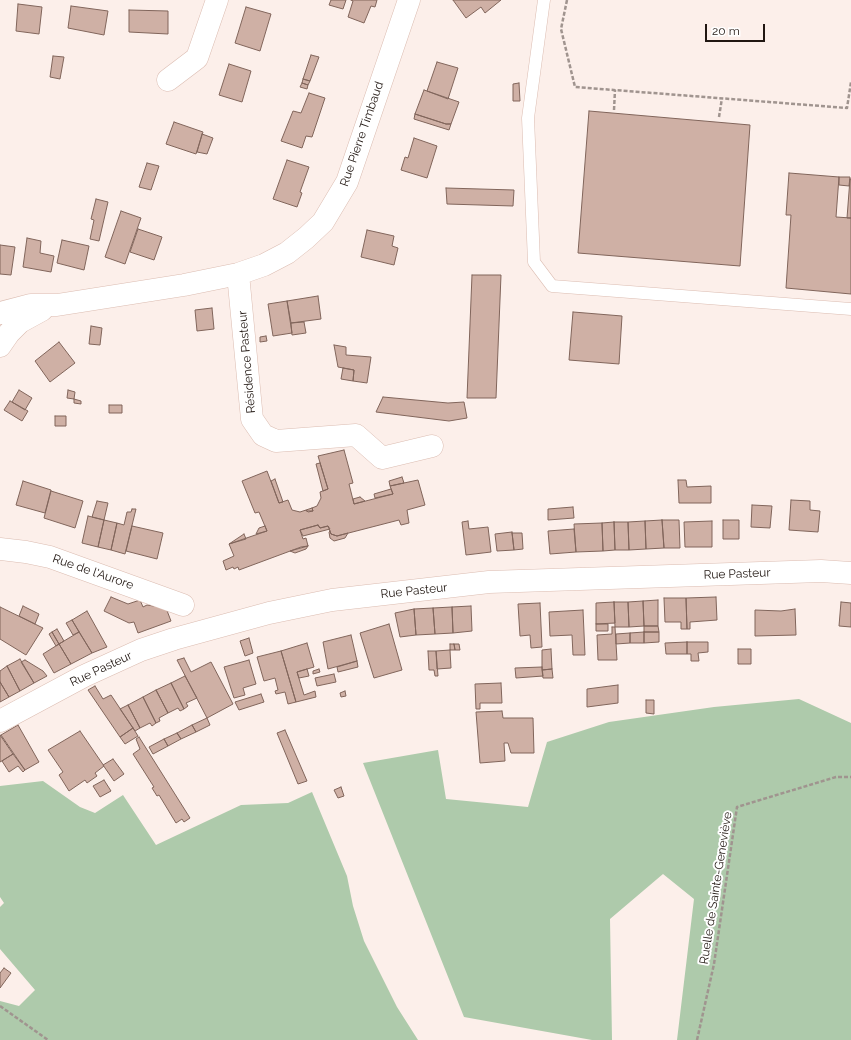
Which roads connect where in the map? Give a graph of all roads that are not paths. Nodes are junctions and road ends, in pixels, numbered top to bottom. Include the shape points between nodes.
1 (217, 0) edge
2 (409, 0) edge
3 (544, 0) edge
4 (168, 80) dead end
5 (238, 274) junction
6 (57, 305) junction
7 (851, 309) edge
8 (0, 313) edge
9 (0, 346) edge
10 (432, 446) dead end
11 (0, 550) edge
12 (851, 573) edge
13 (183, 605) dead end
14 (0, 721) edge

1 - 4 street via 197,58
2 - 5 street, Rue Pierre Timbaud via 347,182 336,203 323,222 287,253
3 - 7 lane via 528,118 534,262 552,286
5 - 6 street, Rue Pierre Timbaud
5 - 10 street, Résidence Pasteur via 252,419 263,435 276,441 356,435 382,458
6 - 8 street, Rue Pierre Timbaud via 30,305
6 - 9 street, Rue Pierre Timbaud via 34,313 20,322
11 - 13 street, Rue de l'Aurore via 26,552 50,558
12 - 14 street, Rue Pasteur via 489,582 332,600 262,615 141,650 84,676

